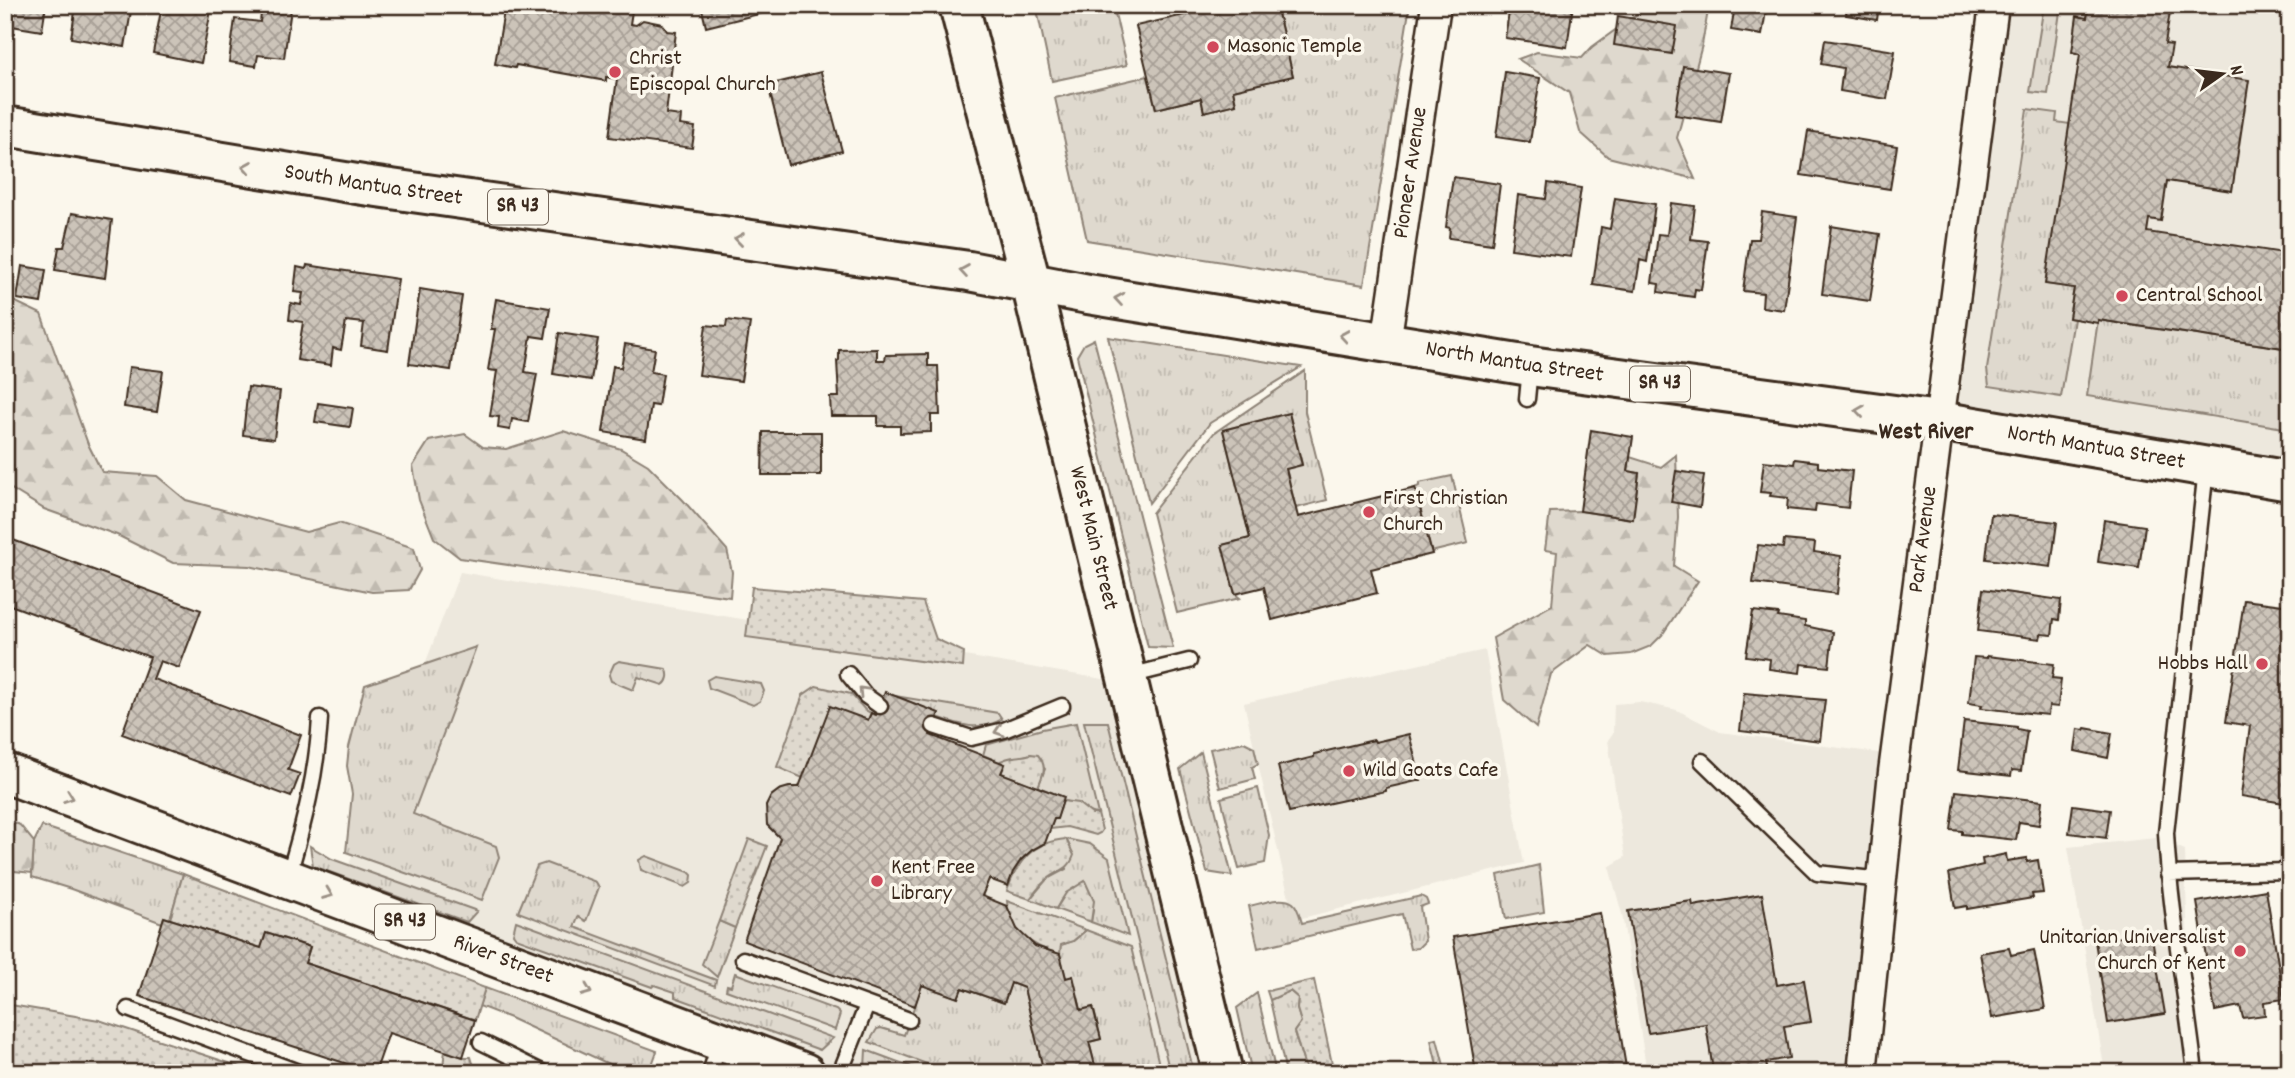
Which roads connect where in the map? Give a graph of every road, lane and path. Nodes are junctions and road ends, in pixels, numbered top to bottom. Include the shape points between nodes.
1 (959, 5) edge
2 (1436, 5) edge
3 (1994, 5) edge
4 (5, 126) edge
5 (1031, 283) junction
6 (1386, 343) junction
7 (1939, 421) junction
8 (2207, 467) junction
9 (2290, 481) edge
10 (1189, 661) dead end
11 (848, 674) dead end
12 (1126, 676) junction
13 (880, 706) dead end
14 (1062, 706) dead end
15 (320, 718) dead end
16 (934, 726) dead end
17 (1702, 761) dead end
18 (5, 773) edge
19 (2168, 874) junction
20 (287, 878) junction
21 (1882, 880) junction
22 (2290, 880) edge
23 (743, 959) dead end
24 (867, 1005) junction
25 (128, 1009) dead end
26 (909, 1020) dead end
27 (481, 1042) dead end
28 (715, 1057) edge
29 (301, 1073) edge
30 (544, 1073) edge
31 (805, 1073) edge
32 (840, 1073) edge
33 (1223, 1073) edge
34 (1862, 1073) edge
35 (2196, 1073) edge

1 - 5 main road, West Main Street
2 - 6 street, Pioneer Avenue
3 - 7 street, Park Avenue
5 -> 4 main road, South Mantua Street / SR 43 via 351,183
6 -> 5 main road, North Mantua Street / SR 43
5 - 12 main road, West Main Street
7 -> 6 main road, North Mantua Street / SR 43 via 1529,383
7 - 8 main road, North Mantua Street / SR 43
7 - 21 street, Park Avenue
8 - 9 main road, North Mantua Street / SR 43
8 - 19 lane via 2166,833
10 - 12 lane
13 -> 11 lane
12 - 33 main road, West Main Street
14 -> 16 lane via 971,738
15 - 20 lane via 309,802
17 - 21 lane via 1817,873
18 -> 20 main road, River Street / SR 43
19 - 22 lane via 2288,871
19 - 35 lane
20 -> 28 main road, River Street / SR 43
21 - 34 street, Park Avenue
23 - 24 lane
24 - 26 lane
24 - 32 lane
25 - 29 lane
27 - 30 lane
28 - 31 main road, River Street / SR 43

